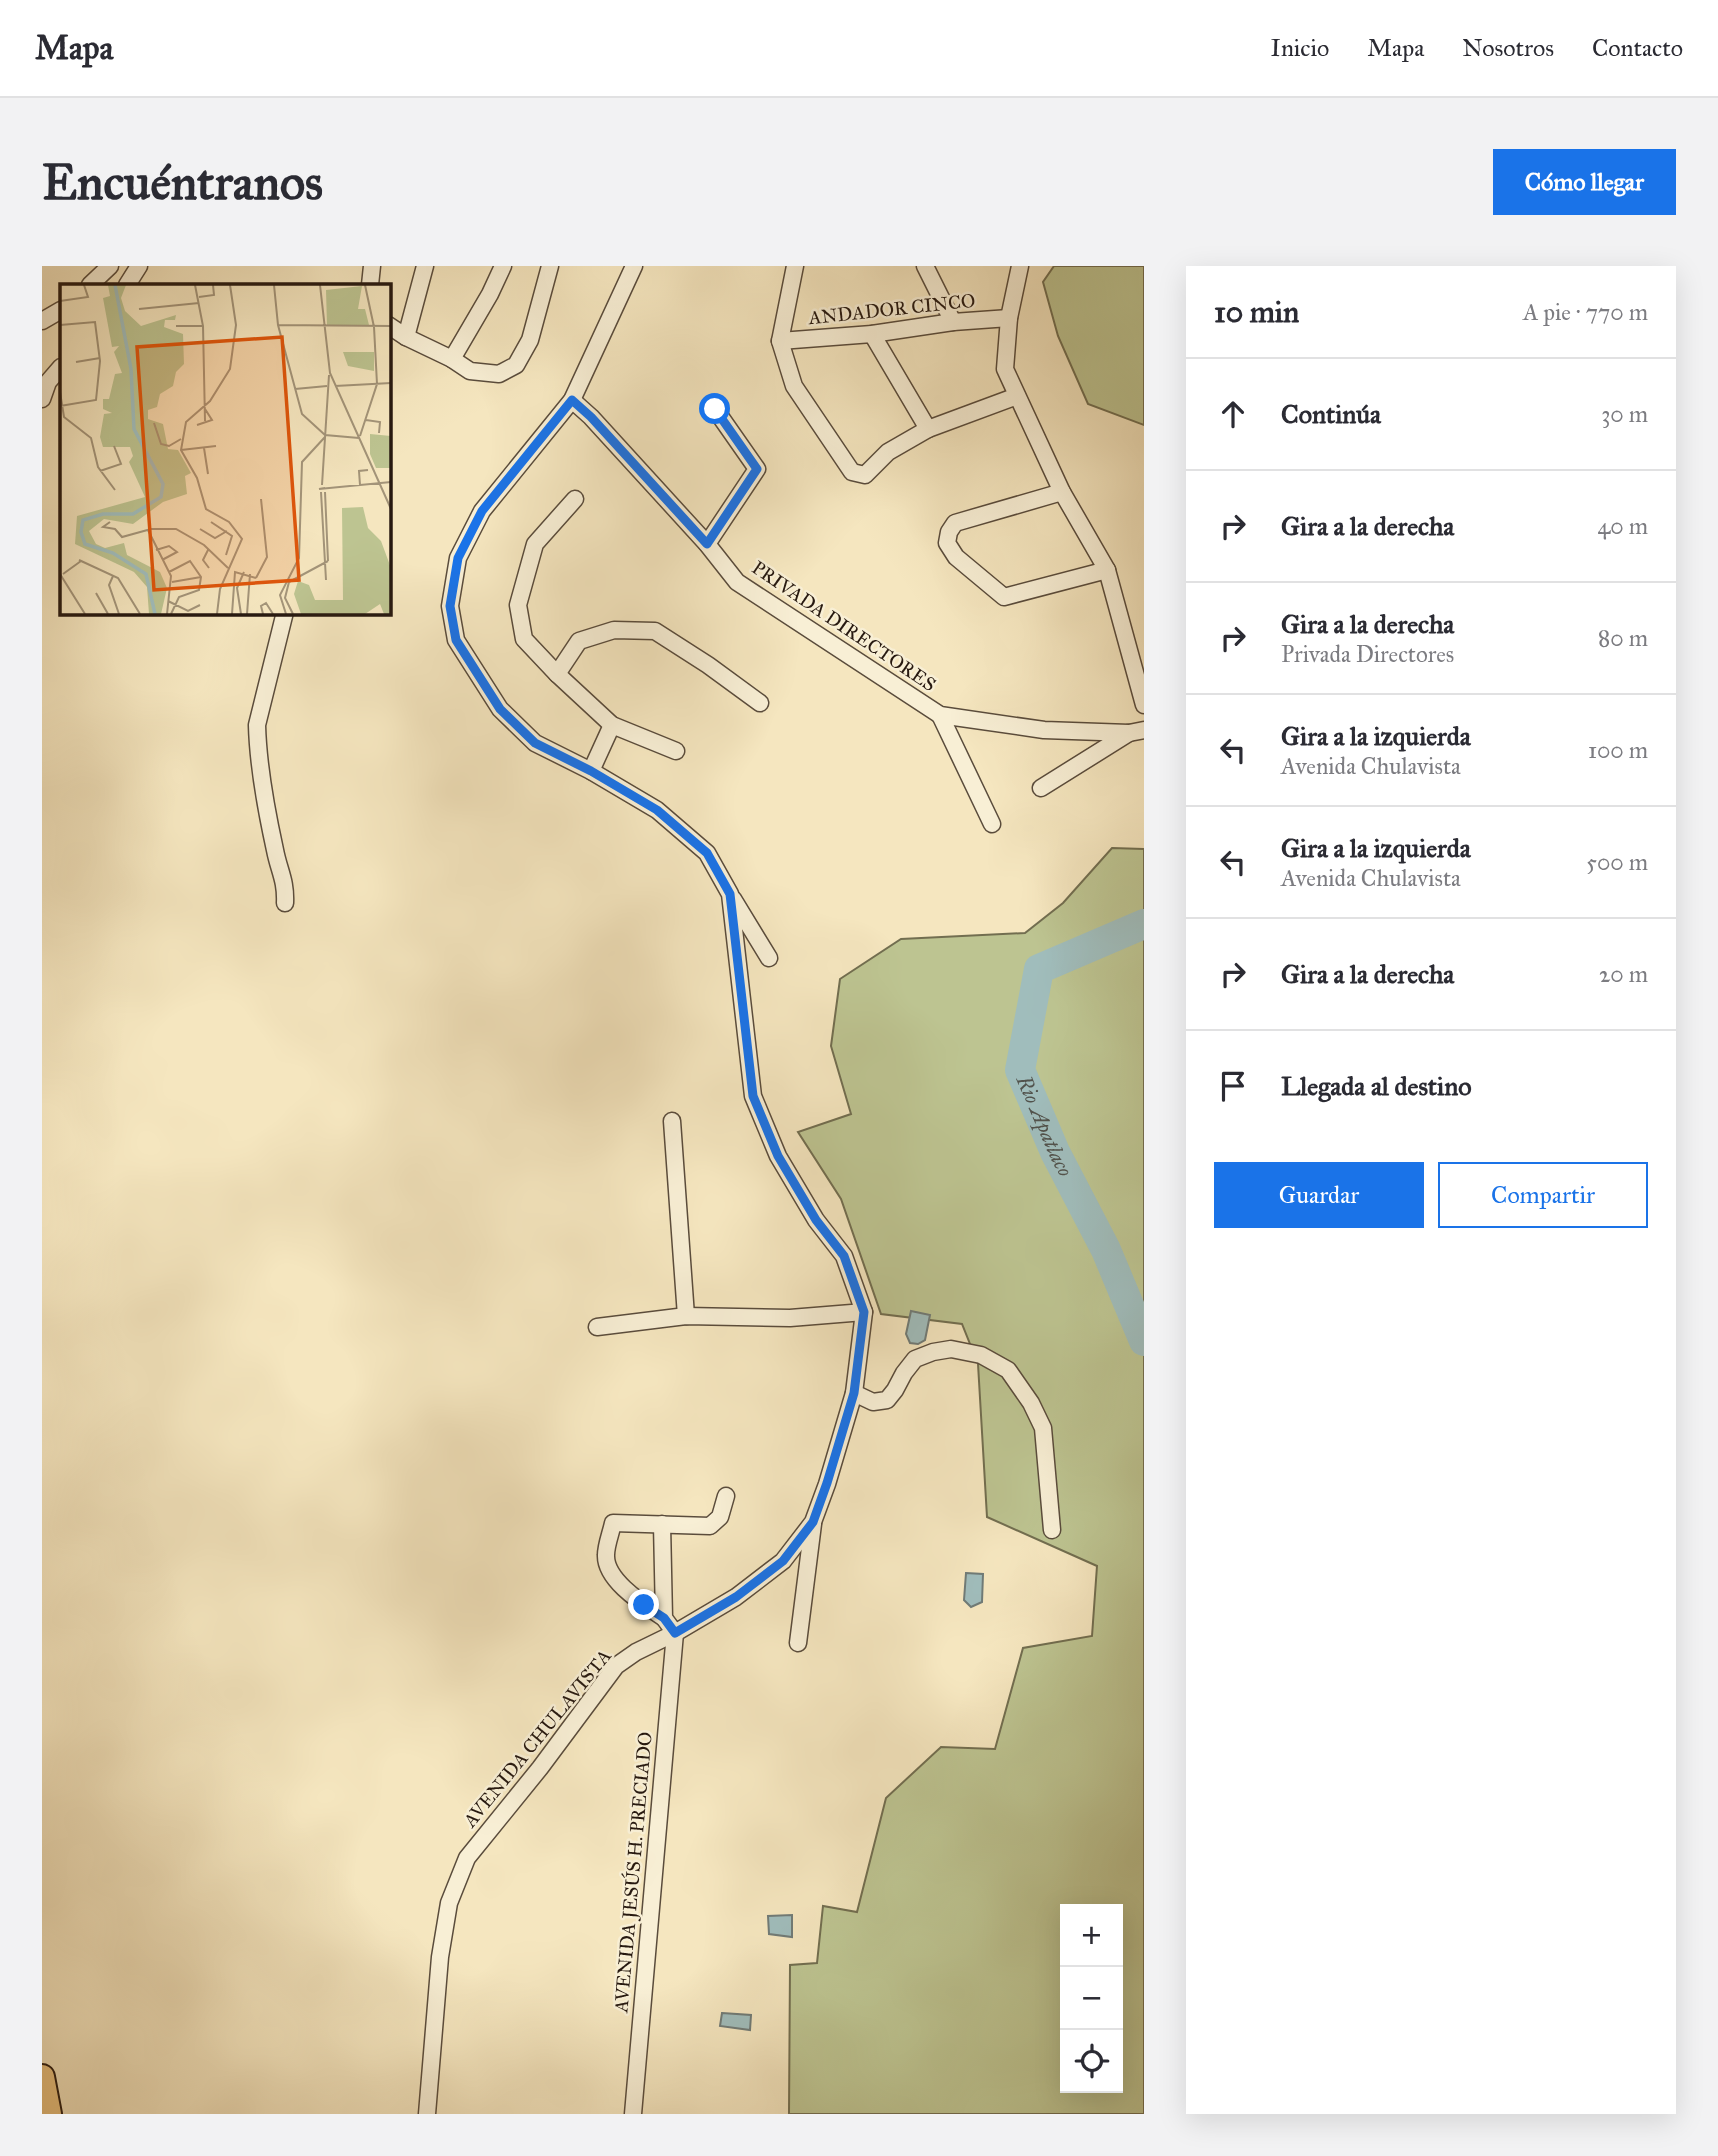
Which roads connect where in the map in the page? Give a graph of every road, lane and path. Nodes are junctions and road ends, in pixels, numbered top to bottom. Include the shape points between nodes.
1 (110, 266) edge
2 (139, 266) edge
3 (372, 266) edge
4 (425, 266) edge
5 (503, 266) edge
6 (550, 266) edge
7 (634, 266) edge
8 (795, 266) edge
9 (925, 266) edge
10 (1020, 266) edge
11 (91, 284) edge
12 (128, 284) edge
13 (370, 284) edge
14 (60, 311) edge
15 (1009, 318) junction
16 (42, 321) edge
17 (953, 322) junction
18 (390, 326) edge
19 (872, 334) junction
20 (406, 337) junction
21 (780, 341) junction
22 (453, 359) junction
23 (60, 367) edge
24 (1017, 396) junction
25 (42, 399) edge
26 (572, 400) junction
27 (715, 409) dead end
28 (928, 429) junction
29 (1062, 492) junction
30 (575, 499) dead end
31 (707, 544) junction
32 (1107, 570) junction
33 (285, 614) edge
34 (557, 674) junction
35 (760, 703) dead end
36 (1144, 705) edge
37 (940, 715) junction
38 (612, 725) junction
39 (1136, 732) edge
40 (676, 751) dead end
41 (591, 771) junction
42 (1041, 788) dead end
43 (992, 824) dead end
44 (730, 894) junction
45 (285, 903) dead end
46 (769, 958) dead end
47 (672, 1121) dead end
48 (864, 1312) junction
49 (686, 1316) junction
50 (597, 1327) dead end
51 (854, 1393) junction
52 (726, 1496) dead end
53 (813, 1522) junction
54 (662, 1524) junction
55 (1052, 1530) dead end
56 (664, 1618) junction
57 (675, 1633) junction
58 (798, 1643) dead end
59 (42, 2077) edge
60 (49, 2114) edge
61 (427, 2114) edge
62 (633, 2114) edge

1 - 11 street
2 - 12 street
3 - 13 street
4 - 20 street
5 - 22 street
6 - 22 street via 530,340 516,365 499,374 470,371
7 - 26 street, AVENIDA CHULAVISTA
8 - 21 street
9 - 17 street
10 - 15 street
14 - 16 street
15 - 17 street, ANDADOR CINCO
15 - 24 street via 1005,369
17 - 19 street, ANDADOR CINCO
18 - 20 street
19 - 21 street, ANDADOR CINCO
19 - 28 street
20 - 22 street
21 - 28 street via 794,386 852,472 865,475 888,452
23 - 25 street
24 - 28 street
24 - 29 street
26 - 31 street, PRIVADA DIRECTORES
26 - 41 street, AVENIDA CHULAVISTA via 482,511 458,558 450,606 456,640 500,709 535,743
27 - 31 street via 757,469
29 - 32 street
29 - 32 street via 955,523 947,542 956,557 1004,597
30 - 34 street via 535,544 518,605 524,639
31 - 37 street, PRIVADA DIRECTORES via 737,582
32 - 36 street
33 - 45 street via 257,725 257,743 273,841 285,880
34 - 35 street via 579,641 614,630 655,631
34 - 38 street
37 - 39 street, PRIVADA DIRECTORES via 1044,730
37 - 43 street
38 - 40 street
38 - 41 street
39 - 42 street
41 - 44 street, AVENIDA CHULAVISTA via 657,810 707,853
44 - 46 street
44 - 48 street, AVENIDA CHULAVISTA via 753,1096 778,1156 816,1220 844,1256
47 - 49 street
48 - 49 street via 790,1318
48 - 51 street, AVENIDA CHULAVISTA
49 - 50 street
51 - 53 street, AVENIDA CHULAVISTA
51 - 55 street via 873,1402 887,1400 915,1359 951,1349 981,1355 1008,1370 1043,1428
52 - 54 street via 720,1517 710,1526
53 - 57 street, AVENIDA CHULAVISTA via 783,1561 736,1597
53 - 58 street
54 - 56 street
54 - 56 street via 613,1523 605,1558 613,1576 634,1598
56 - 57 street
57 - 61 street, AVENIDA CHULAVISTA via 616,1666 467,1858 449,1903 440,1957
57 - 62 street, AVENIDA JESÚS H. PRECIADO
59 - 60 main road

